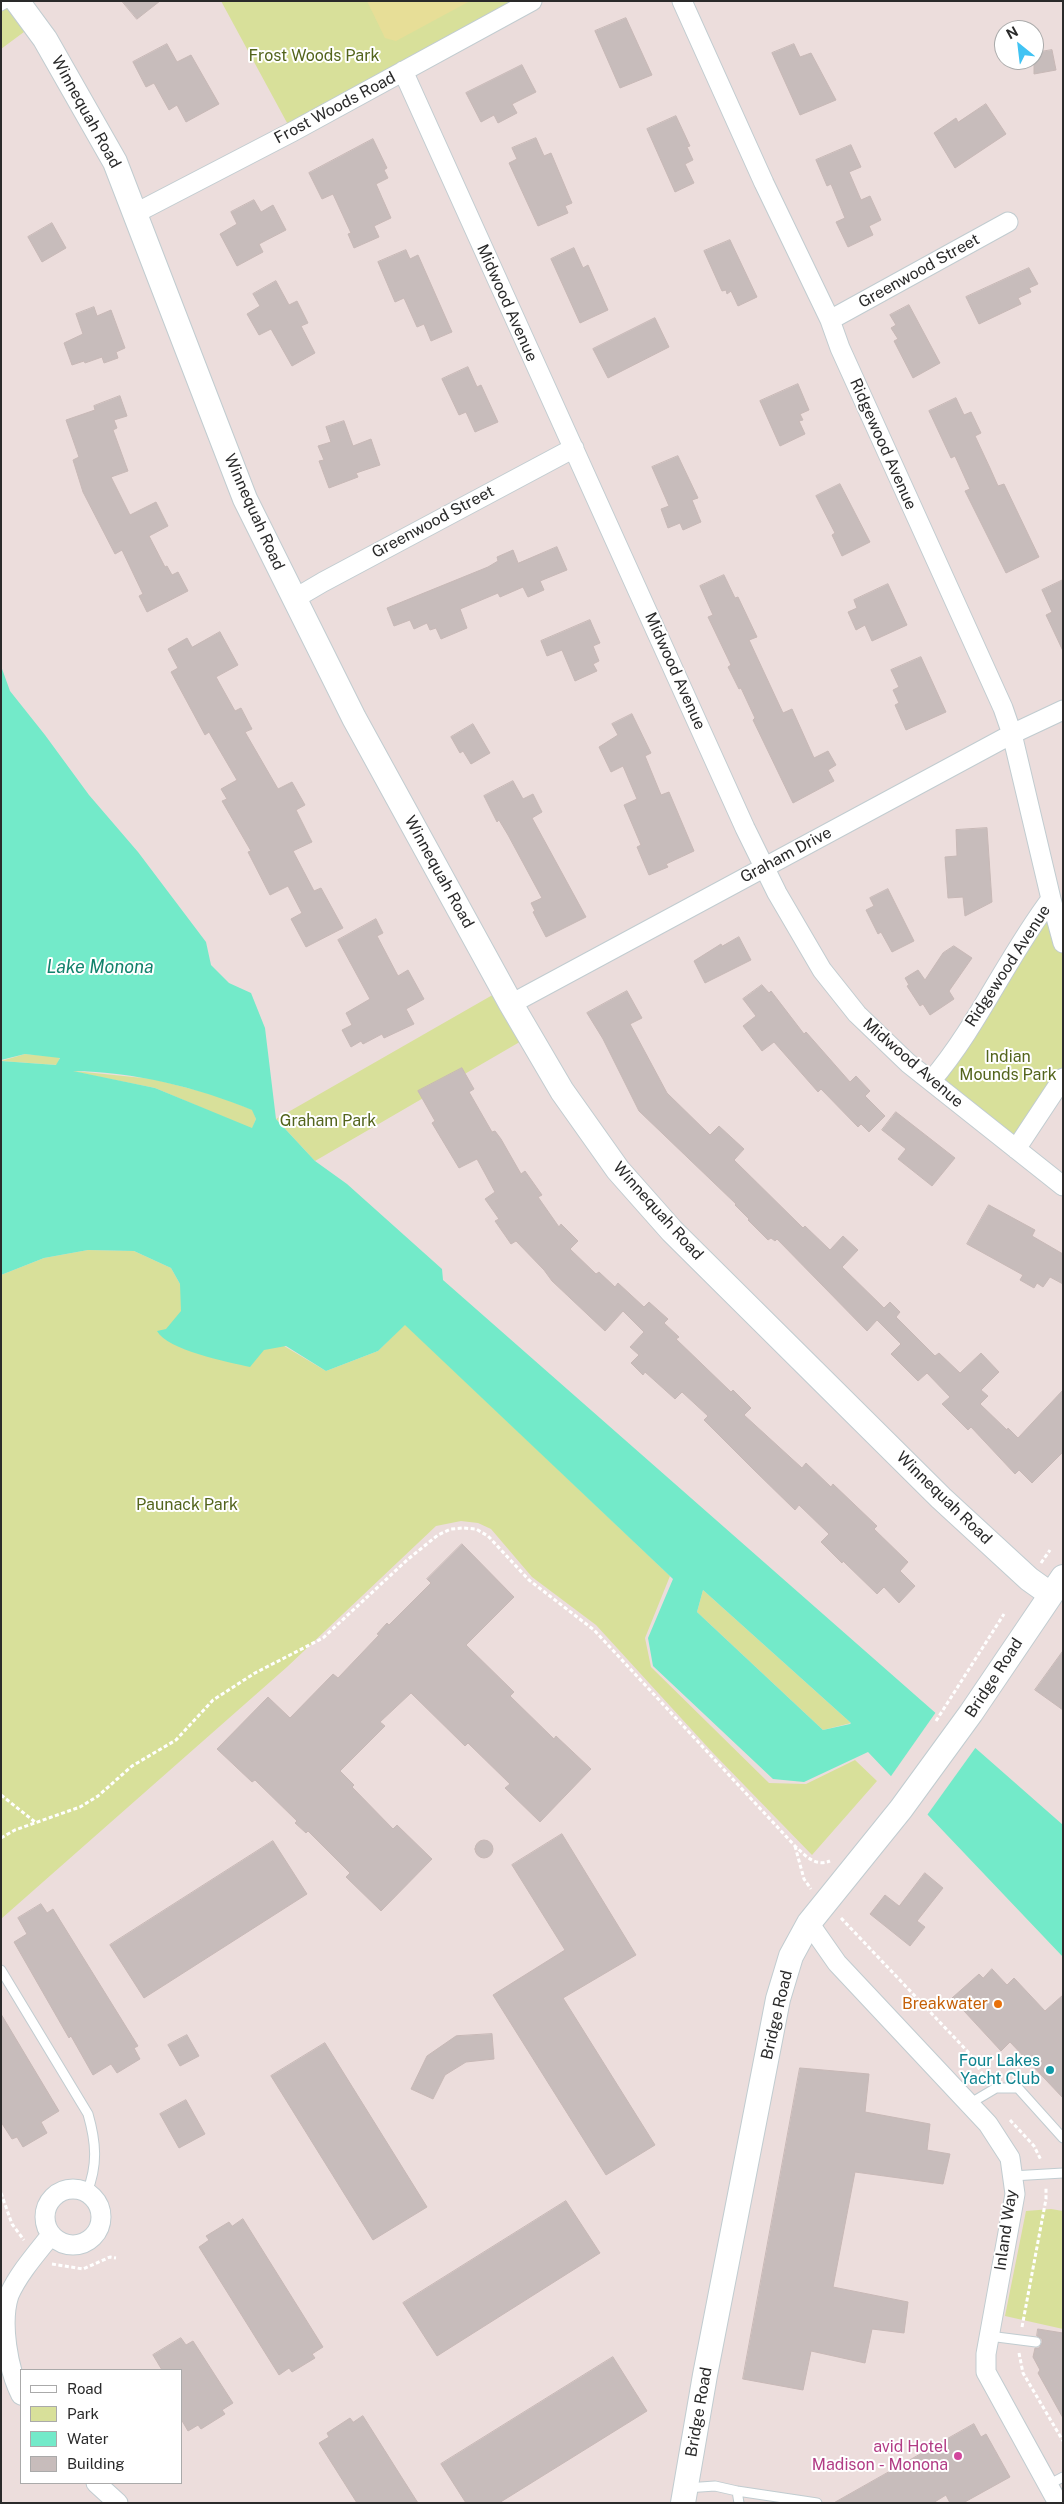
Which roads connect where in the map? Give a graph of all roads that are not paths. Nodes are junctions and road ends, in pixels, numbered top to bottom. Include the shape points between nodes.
1 (10, 1) edge
2 (17, 1) edge
3 (532, 1) edge
4 (682, 1) edge
5 (1, 6) edge
6 (403, 71) junction
7 (136, 213) junction
8 (1008, 222) dead end
9 (830, 320) junction
10 (574, 448) junction
11 (294, 600) junction
12 (1063, 710) edge
13 (1012, 734) junction
14 (764, 867) junction
15 (1051, 899) junction
16 (1063, 943) edge
17 (511, 1004) junction
18 (1063, 1078) edge
19 (931, 1081) junction
20 (1016, 1149) junction
21 (1063, 1186) edge
22 (1059, 1592) edge
23 (809, 1923) junction
24 (1, 1970) edge
25 (969, 2104) junction
26 (1063, 2138) edge
27 (1063, 2172) edge
28 (1012, 2176) junction
29 (86, 2192) junction
30 (51, 2236) junction
31 (4, 2295) edge
32 (989, 2336) junction
33 (1036, 2342) dead end
34 (5, 2368) edge
35 (20, 2393) edge
36 (1056, 2481) edge
37 (97, 2484) edge
38 (736, 2491) junction
39 (684, 2495) edge
40 (118, 2503) edge
41 (739, 2503) edge
42 (817, 2503) edge
43 (1058, 2503) edge

1 - 5 lane
2 - 7 street, Winnequah Road via 45,39 105,142
3 - 6 street, Frost Woods Road
4 - 9 street, Ridgewood Avenue
6 - 7 street, Frost Woods Road
6 - 10 street, Midwood Avenue
7 - 11 street, Winnequah Road via 245,499
8 - 9 street, Greenwood Street
9 - 13 street, Ridgewood Avenue
10 - 11 street, Greenwood Street
10 - 14 street, Midwood Avenue
11 - 17 street, Winnequah Road via 354,718
12 - 13 street, Graham Drive
13 - 14 street, Graham Drive
13 - 15 street, Ridgewood Avenue
14 - 17 street, Graham Drive
14 - 19 street, Midwood Avenue via 833,985 857,1014
15 - 16 street, Ridgewood Avenue
15 - 19 street, Ridgewood Avenue via 1026,933 949,1060
17 - 22 street, Winnequah Road via 562,1091 618,1170 672,1231 941,1498 1029,1579
18 - 20 street
19 - 20 street, Midwood Avenue
20 - 21 street, Midwood Avenue
22 - 23 street, Bridge Road via 901,1810
23 - 25 street, Inland Way via 836,1964
23 - 39 street, Bridge Road via 792,1956 778,1999
24 - 29 lane via 88,2114 95,2137 96,2160
25 - 26 lane via 996,2088 1018,2088
25 - 28 street, Inland Way via 988,2124 1010,2158
27 - 28 lane
28 - 32 street, Inland Way via 1015,2194
29 - 30 street via 67,2189 50,2199 44,2217
29 - 30 street via 99,2205 101,2214 97,2232 91,2239 75,2246
30 - 31 street
31 - 34 street
32 - 33 lane
32 - 36 street, Inland Way via 986,2372
34 - 35 street
36 - 43 street, Inland Way
37 - 40 street
38 - 39 lane via 714,2486
38 - 41 lane
38 - 42 lane

